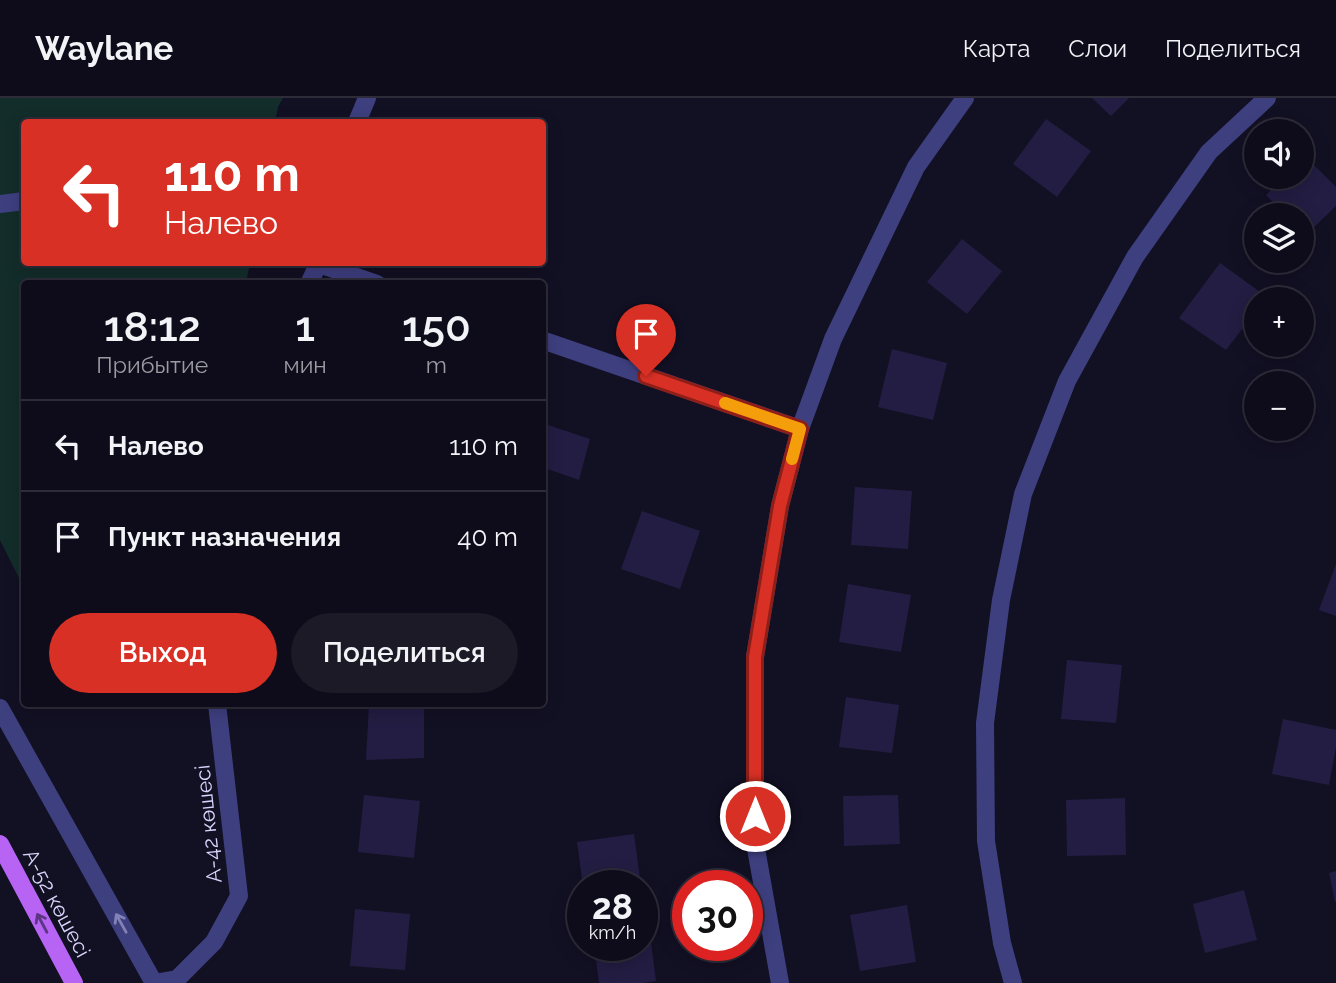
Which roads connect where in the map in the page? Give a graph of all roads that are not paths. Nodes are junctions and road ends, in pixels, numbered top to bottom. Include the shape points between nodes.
1 (367, 98) edge
2 (965, 98) edge
3 (1267, 98) edge
4 (358, 119) edge
5 (21, 201) edge
6 (0, 204) edge
7 (327, 266) edge
8 (366, 280) edge
9 (546, 341) edge
10 (800, 429) junction
11 (217, 707) edge
12 (0, 708) edge
13 (0, 845) edge
14 (74, 983) edge
15 (154, 983) edge
16 (780, 983) edge
17 (1013, 983) edge

1 - 4 street
2 - 10 street via 916,167 833,339
3 - 17 street via 1209,152 1135,257 1067,381 1023,494 1001,600 985,723 986,841
5 - 6 street
7 - 8 street
9 - 10 street
10 - 16 street via 780,506 755,657 755,843
11 - 15 street, А-42 көшесі via 239,896 214,942 177,979
15 -> 12 street
14 -> 13 main road, А-52 көшесі

